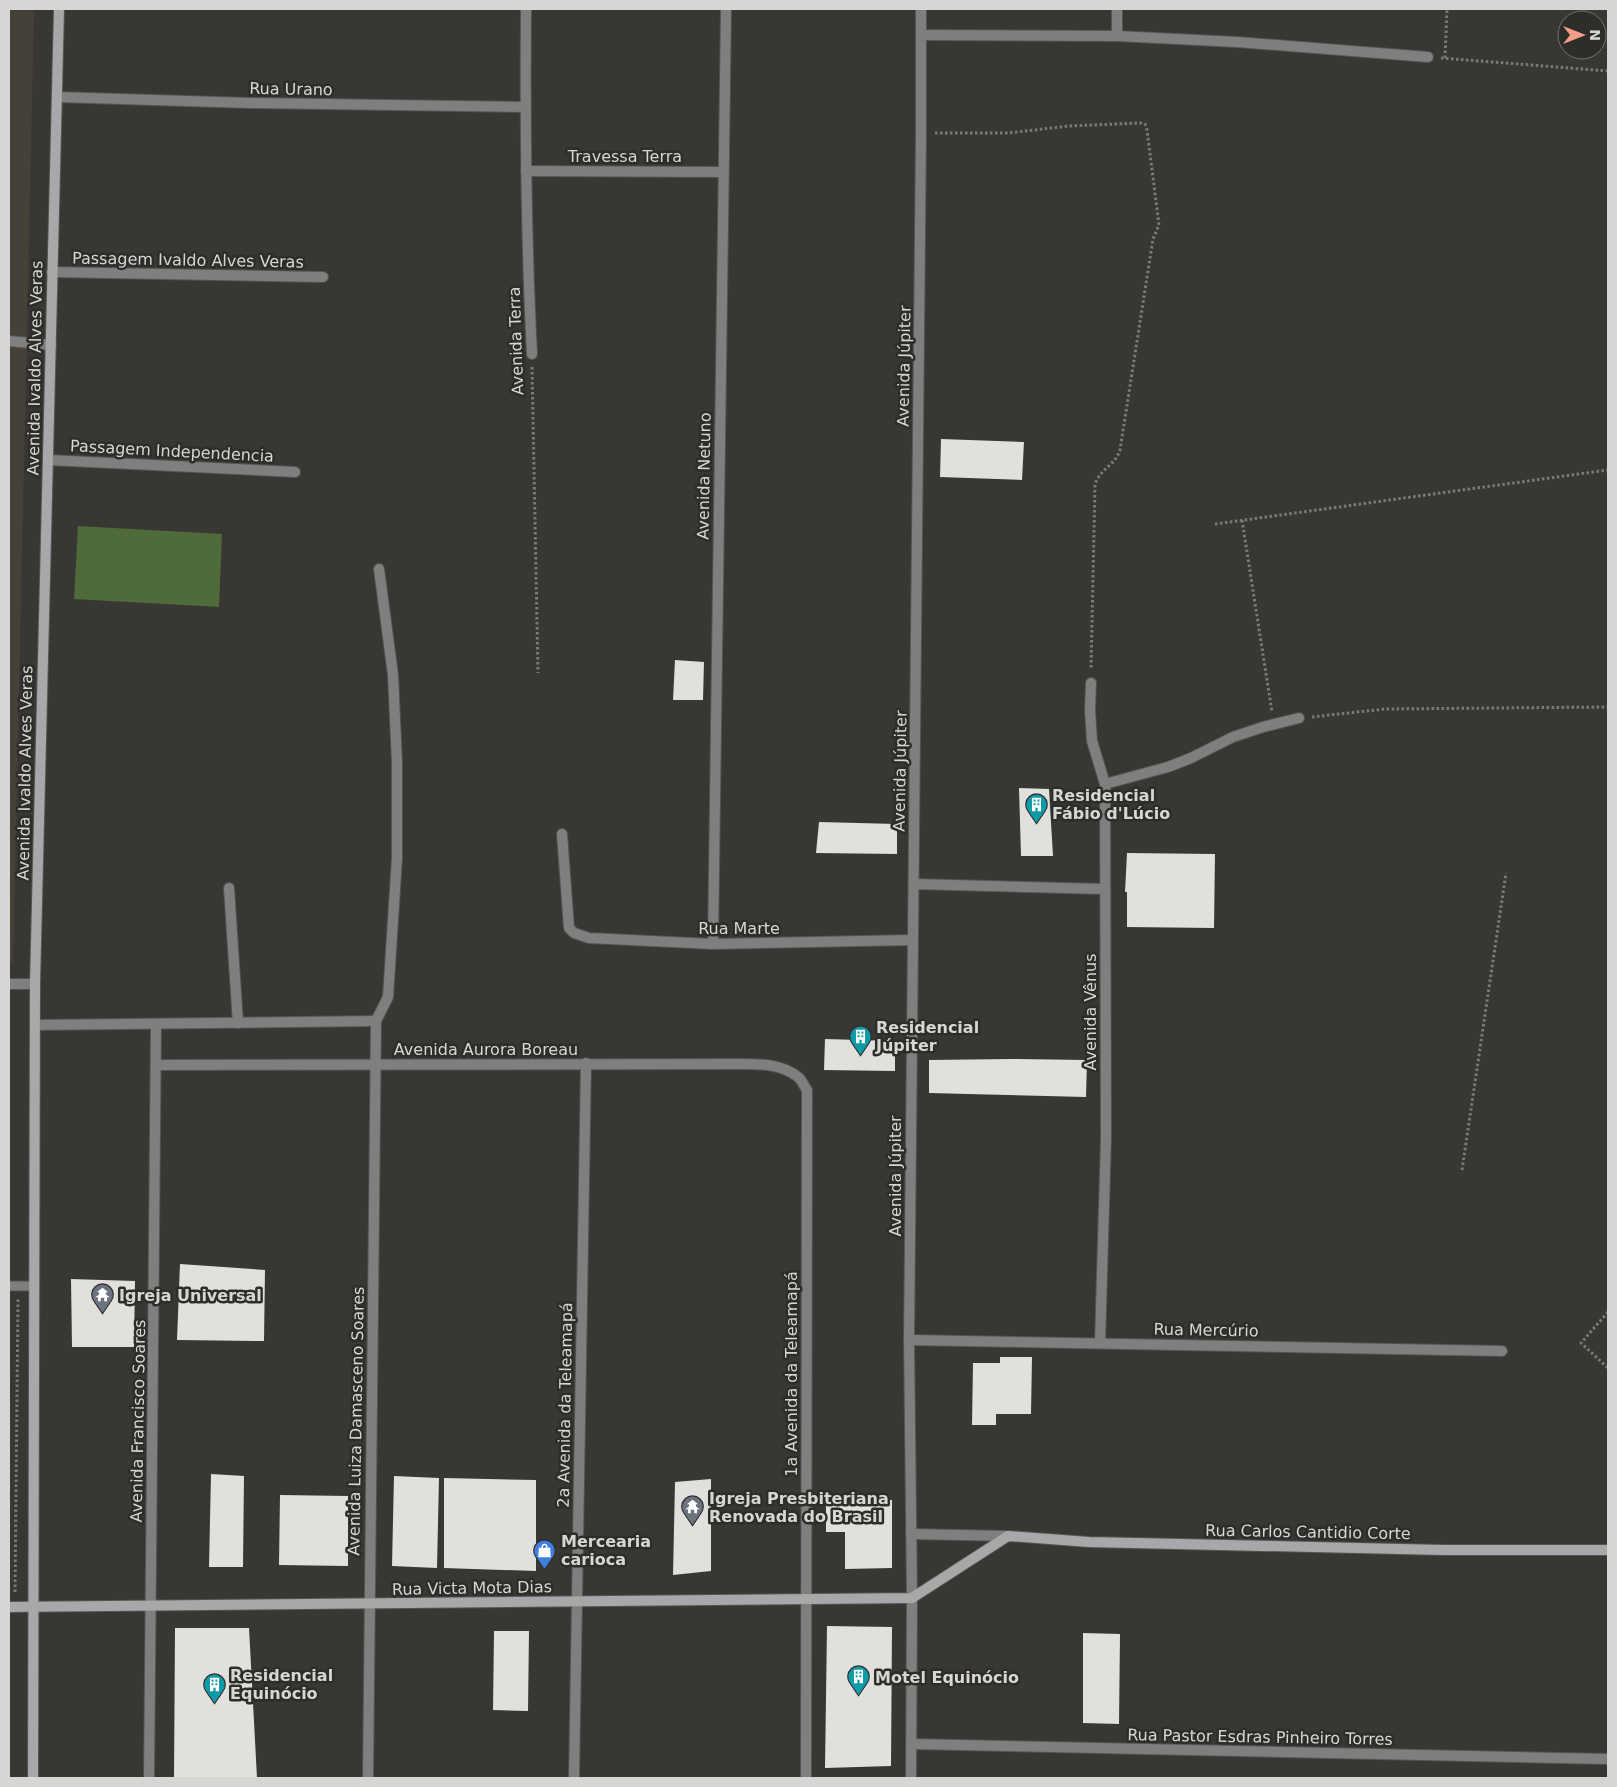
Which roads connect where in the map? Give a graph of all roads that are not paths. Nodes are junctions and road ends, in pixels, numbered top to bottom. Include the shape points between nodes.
1 (59, 9) edge
2 (526, 9) edge
3 (726, 9) edge
4 (921, 9) edge
5 (1117, 9) edge
6 (921, 35) junction
7 (1117, 36) junction
8 (1428, 57) road end
9 (57, 97) junction
10 (525, 107) junction
11 (526, 171) junction
12 (724, 172) junction
13 (52, 272) junction
14 (323, 277) dead end
15 (9, 341) edge
16 (51, 345) junction
17 (532, 354) road end
18 (48, 460) junction
19 (294, 472) dead end
20 (379, 569) dead end
21 (1091, 683) road end
22 (1296, 718) road end
23 (1105, 784) junction
24 (562, 834) dead end
25 (914, 884) junction
26 (229, 888) dead end
27 (1104, 889) junction
28 (912, 940) junction
29 (713, 944) junction
30 (9, 984) edge
31 (35, 984) junction
32 (376, 1021) junction
33 (238, 1023) junction
34 (156, 1024) junction
35 (35, 1025) junction
36 (586, 1063) junction
37 (376, 1064) junction
38 (156, 1065) junction
39 (807, 1090) joint
40 (9, 1286) edge
41 (34, 1286) junction
42 (909, 1340) junction
43 (1100, 1344) junction
44 (1502, 1351) dead end
45 (911, 1534) junction
46 (1008, 1536) junction
47 (1608, 1550) edge
48 (912, 1598) junction
49 (806, 1599) junction
50 (577, 1601) junction
51 (369, 1604) junction
52 (151, 1606) junction
53 (9, 1608) edge
54 (33, 1608) junction
55 (911, 1744) junction
56 (1608, 1759) edge
57 (33, 1778) edge
58 (149, 1778) edge
59 (368, 1778) edge
60 (574, 1778) edge
61 (806, 1778) edge
62 (911, 1778) edge

1 - 9 main road, Avenida Ivaldo Alves Veras
2 - 10 street, Avenida Terra
3 - 12 street, Avenida Netuno
4 - 6 street, Avenida Júpiter
5 - 7 street
6 - 7 street
6 - 25 street, Avenida Júpiter
7 - 8 street
9 - 10 street, Rua Urano
9 - 13 main road, Avenida Ivaldo Alves Veras
10 - 11 street, Avenida Terra
11 - 12 street, Travessa Terra
11 - 17 street, Avenida Terra
12 - 29 street, Avenida Netuno
13 - 14 street, Passagem Ivaldo Alves Veras
13 - 16 main road, Avenida Ivaldo Alves Veras
15 - 16 street
16 - 18 main road, Avenida Ivaldo Alves Veras
18 - 19 street, Passagem Independencia
18 - 31 main road, Avenida Ivaldo Alves Veras
20 - 32 street via 393,675 397,858 388,997
21 - 23 street, Avenida Vênus via 1092,741
22 - 23 street via 1233,737 1168,767
23 - 27 street, Avenida Vênus
24 - 29 street, Rua Marte via 569,928 574,933 589,938
25 - 27 street
25 - 28 street, Avenida Júpiter
26 - 33 street
27 - 43 street, Avenida Vênus via 1106,1138
28 - 29 street, Rua Marte
28 - 42 street, Avenida Júpiter
30 - 31 street
31 - 35 main road, Avenida Ivaldo Alves Veras
32 - 33 street
32 - 37 street, Avenida Luiza Damasceno Soares
33 - 34 street
34 - 35 street
34 - 38 street, Avenida Francisco Soares
35 - 41 main road, Avenida Ivaldo Alves Veras
36 - 37 street, Avenida Aurora Boreau
36 - 39 street, Avenida Aurora Boreau via 764,1065 784,1069 799,1078
36 - 50 street, 2a Avenida da Teleamapá
37 - 38 street, Avenida Aurora Boreau
37 - 51 street, Avenida Luiza Damasceno Soares
38 - 52 street, Avenida Francisco Soares
39 - 49 street, 1a Avenida da Teleamapá
40 - 41 lane
41 - 54 main road, Avenida Ivaldo Alves Veras
42 - 43 street, Rua Mercúrio
42 - 45 street, Avenida Júpiter
43 - 44 street, Rua Mercúrio
45 - 46 street, Rua Carlos Cantidio Corte
45 - 48 street, Avenida Júpiter
46 - 47 main road, Rua Carlos Cantidio Corte via 1089,1542
46 - 48 main road
48 - 49 main road, Rua Victa Mota Dias
48 - 55 street, Avenida Júpiter
49 - 50 main road, Rua Victa Mota Dias
49 - 61 street, 1a Avenida da Teleamapá
50 - 51 main road, Rua Victa Mota Dias
50 - 60 street, 2a Avenida da Teleamapá
51 - 52 main road, Rua Victa Mota Dias
51 - 59 street, Avenida Luiza Damasceno Soares
52 - 54 main road, Rua Victa Mota Dias
52 - 58 street, Avenida Francisco Soares
53 - 54 main road, Rua Victa Mota Dias
54 - 57 main road, Avenida Ivaldo Alves Veras
55 - 56 street, Rua Pastor Esdras Pinheiro Torres
55 - 62 street, Avenida Júpiter

